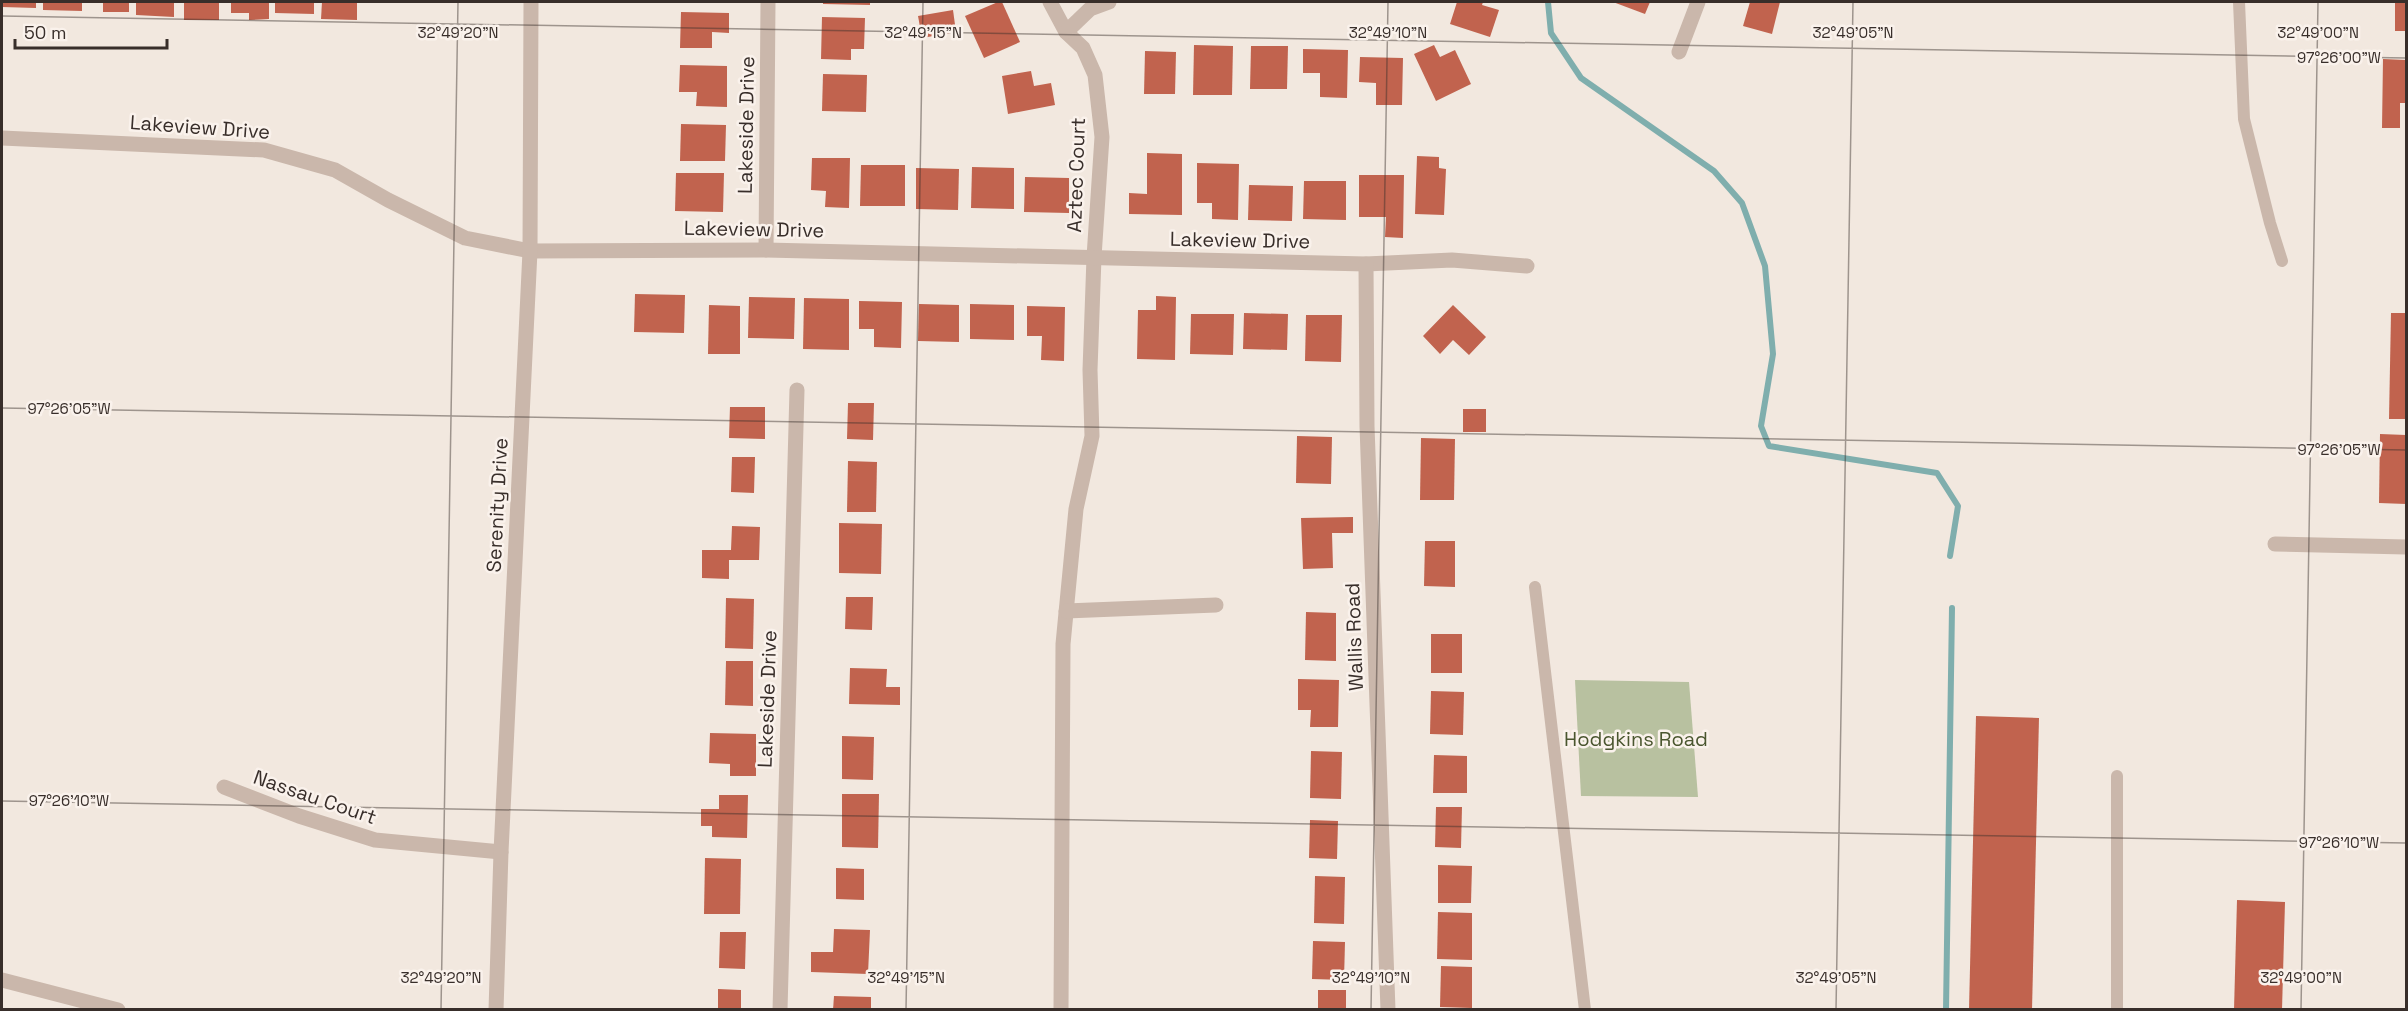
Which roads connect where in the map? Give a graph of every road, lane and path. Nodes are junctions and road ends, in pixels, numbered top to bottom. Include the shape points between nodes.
1 (531, 2) edge
2 (768, 2) edge
3 (1050, 2) edge
4 (1109, 2) edge
5 (1698, 2) edge
6 (2239, 2) edge
7 (1066, 32) junction
8 (1679, 52) dead end
9 (2, 138) edge
10 (766, 250) junction
11 (530, 251) junction
12 (1094, 257) junction
13 (2282, 261) dead end
14 (1366, 264) junction
15 (1527, 266) dead end
16 (797, 390) dead end
17 (2275, 544) dead end
18 (2406, 547) edge
19 (1535, 587) dead end
20 (1216, 605) dead end
21 (1066, 611) junction
22 (2117, 776) dead end
23 (224, 787) dead end
24 (501, 852) junction
25 (2, 980) edge
26 (118, 1010) edge
27 (496, 1010) edge
28 (780, 1010) edge
29 (1061, 1010) edge
30 (1388, 1010) edge
31 (1585, 1010) edge
32 (2116, 1010) edge

1 - 11 street, Serenity Drive
2 - 10 street, Lakeside Drive
3 - 7 street, Aztec Court
4 - 7 street via 1090,9
5 - 8 street
6 - 13 lane via 2244,119
7 - 12 street, Aztec Court via 1083,48 1095,75 1100,106 1102,136
9 - 11 street, Lakeview Drive via 264,150 335,170 465,238
10 - 11 street, Lakeview Drive
10 - 12 street, Lakeview Drive
11 - 24 street, Serenity Drive
12 - 14 street, Lakeview Drive
12 - 21 street, Aztec Court via 1092,436 1076,509
14 - 15 street, Lakeview Drive via 1452,260
14 - 30 street, Wallis Road via 1367,426
16 - 28 street, Lakeside Drive
17 - 18 street
19 - 31 lane
20 - 21 street
21 - 29 street, Aztec Court
22 - 32 lane
23 - 24 street, Nassau Court via 375,840
24 - 27 street, Serenity Drive
25 - 26 street

